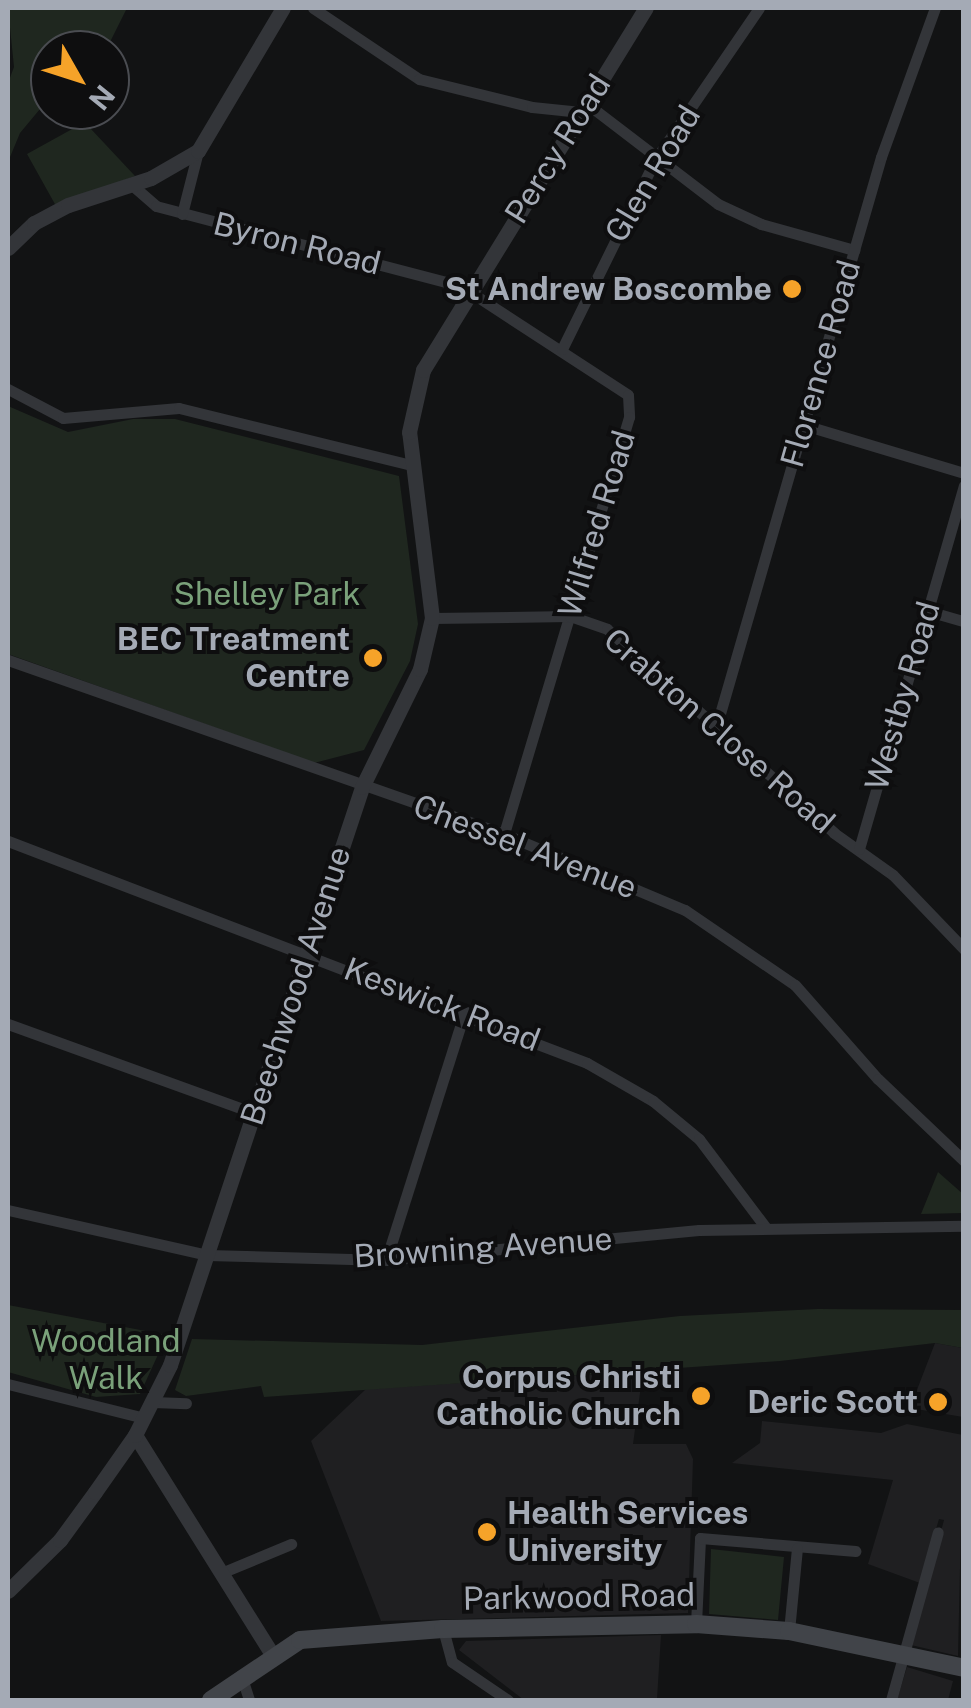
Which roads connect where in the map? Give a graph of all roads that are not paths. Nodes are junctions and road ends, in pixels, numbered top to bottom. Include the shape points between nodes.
1 (283, 8) edge
2 (313, 8) edge
3 (646, 8) edge
4 (759, 8) edge
5 (935, 8) edge
6 (584, 107) junction
7 (198, 152) junction
8 (655, 160) junction
9 (132, 185) junction
10 (182, 214) junction
11 (8, 248) edge
12 (854, 250) junction
13 (469, 291) junction
14 (562, 350) junction
15 (8, 388) edge
16 (804, 425) junction
17 (411, 464) junction
18 (964, 472) edge
19 (964, 486) edge
20 (928, 611) junction
21 (570, 616) junction
22 (432, 618) junction
23 (964, 621) edge
24 (8, 660) edge
25 (717, 724) junction
26 (362, 788) junction
27 (504, 834) junction
28 (8, 841) edge
29 (859, 848) junction
30 (964, 949) edge
31 (306, 952) junction
32 (465, 1012) junction
33 (8, 1024) edge
34 (254, 1114) junction
35 (964, 1160) edge
36 (8, 1210) edge
37 (964, 1226) edge
38 (766, 1228) junction
39 (208, 1255) junction
40 (386, 1260) junction
41 (8, 1384) edge
42 (154, 1402) junction
43 (186, 1403) dead end
44 (144, 1418) junction
45 (135, 1435) junction
46 (938, 1532) dead end
47 (291, 1544) dead end
48 (797, 1548) junction
49 (855, 1551) dead end
50 (221, 1574) junction
51 (8, 1591) edge
52 (696, 1624) junction
53 (443, 1629) junction
54 (789, 1632) junction
55 (272, 1654) junction
56 (904, 1655) junction
57 (964, 1668) edge
58 (241, 1675) junction
59 (211, 1700) edge
60 (249, 1700) edge
61 (508, 1700) edge
62 (891, 1700) edge

1 - 7 street
2 - 6 street via 420,80 532,107
3 - 6 street, Percy Road
4 - 8 street, Glen Road
5 - 12 street, Florence Road
6 - 8 street
6 - 13 street, Percy Road
7 - 9 street
7 - 10 street
8 - 12 street via 739,215
8 - 14 street, Glen Road
9 - 10 street, Byron Road via 146,201
9 - 11 street via 68,205 34,223
10 - 13 street, Byron Road
12 - 16 street, Florence Road
13 - 14 street, Wilfred Road
13 - 17 street, Beechwood Avenue via 423,370 411,416
14 - 21 street, Wilfred Road via 621,386 631,407
15 - 17 street via 63,418 179,408
16 - 18 street
16 - 25 street, Florence Road
17 - 22 street, Beechwood Avenue
19 - 20 street, Westby Road
20 - 23 street
20 - 29 street, Westby Road
21 - 22 street, Crabton Close Road
21 - 25 street, Crabton Close Road via 628,643
21 - 27 street, Wilfred Road
22 - 26 street, Beechwood Avenue via 421,668
24 - 26 street, Chessel Avenue
25 - 29 street, Crabton Close Road
26 - 27 street, Chessel Avenue
26 - 31 street, Beechwood Avenue
27 - 35 street, Chessel Avenue via 685,910 763,958
28 - 31 street, Keswick Road
29 - 30 street, Crabton Close Road
31 - 32 street, Keswick Road
31 - 34 street, Beechwood Avenue
32 - 38 street, Keswick Road via 588,1062 653,1101 699,1139
32 - 40 street
33 - 34 street
34 - 39 street, Beechwood Avenue
36 - 39 street, Browning Avenue
37 - 38 street, Browning Avenue
38 - 40 street, Browning Avenue
39 - 40 street, Browning Avenue
39 - 42 street, Beechwood Avenue
41 - 44 street
42 - 43 street
42 - 44 street, Beechwood Avenue
44 - 45 street, Beechwood Avenue
45 - 50 street
45 - 51 street, Beechwood Avenue via 60,1540
46 - 56 street
47 - 50 street
48 - 49 street
48 - 52 street via 700,1538
48 - 54 street
50 - 55 street
52 - 53 main road, Parkwood Road
52 - 54 main road, Parkwood Road
53 - 55 main road, Parkwood Road via 326,1634
53 - 61 street via 452,1662
54 - 56 main road, Parkwood Road
55 - 58 main road, Parkwood Road
56 - 57 main road, Parkwood Road
56 - 62 street
58 - 59 main road, Parkwood Road
58 - 60 street

